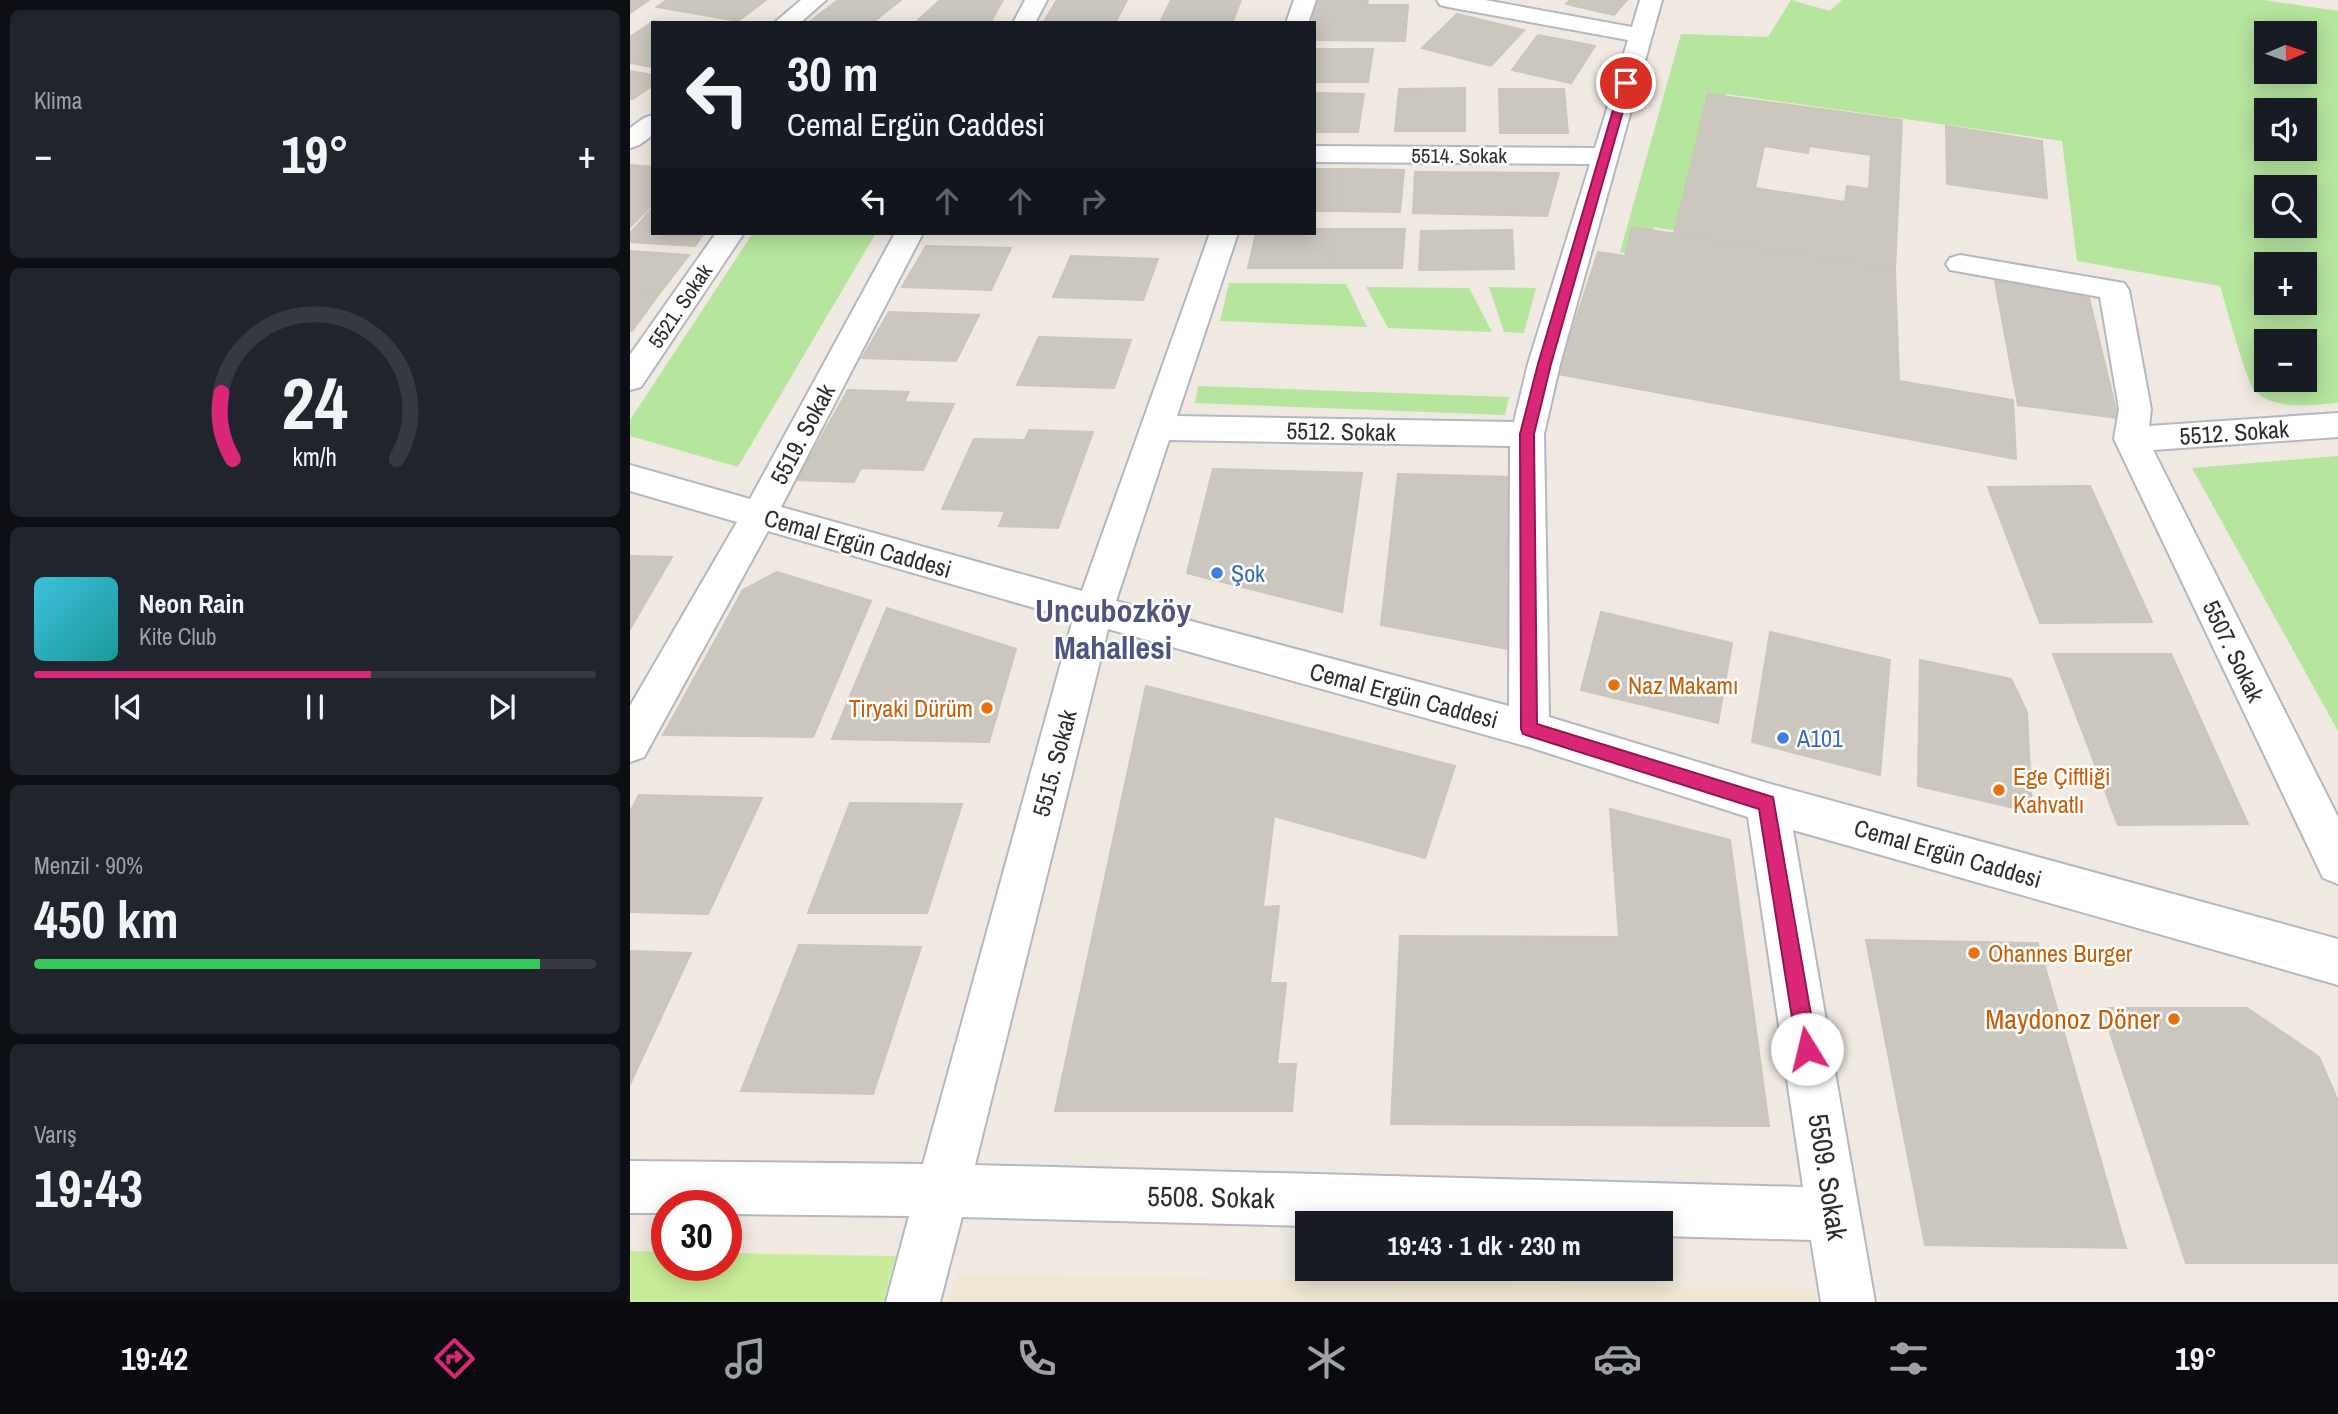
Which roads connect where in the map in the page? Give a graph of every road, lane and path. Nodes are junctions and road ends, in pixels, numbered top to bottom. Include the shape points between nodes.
1 (816, 0) edge
2 (1036, 0) edge
3 (1304, 0) edge
4 (1448, 0) edge
5 (1651, 0) edge
6 (788, 21) edge
7 (1025, 21) edge
8 (1298, 21) edge
9 (1640, 35) junction
10 (651, 124) edge
11 (630, 140) edge
12 (630, 146) edge
13 (651, 146) edge
14 (1316, 154) edge
15 (1604, 156) junction
16 (729, 235) edge
17 (908, 235) edge
18 (1223, 235) edge
19 (1960, 264) dead end
20 (630, 379) edge
21 (2338, 425) edge
22 (1155, 428) junction
23 (1527, 434) junction
24 (2131, 439) junction
25 (630, 478) edge
26 (759, 515) junction
27 (1094, 610) junction
28 (1529, 729) junction
29 (630, 744) edge
30 (1767, 803) junction
31 (2338, 863) edge
32 (2338, 962) edge
33 (630, 1187) edge
34 (942, 1190) junction
35 (1833, 1214) junction
36 (913, 1302) edge
37 (1848, 1302) edge

1 - 6 street
2 - 7 street
3 - 8 street
4 - 9 street
5 - 9 street
9 - 15 street
10 - 11 street
12 - 13 street
14 - 15 street, 5514. Sokak
15 - 23 street
16 - 20 street, 5521. Sokak
17 - 26 street, 5519. Sokak
18 - 22 street, 5515. Sokak
19 - 24 street via 2115,290 2135,409
21 - 24 street, 5512. Sokak
22 - 23 street, 5512. Sokak
22 - 27 street, 5515. Sokak
23 - 28 street
24 - 31 street, 5507. Sokak
25 - 26 street, Cemal Ergün Caddesi
26 - 27 street, Cemal Ergün Caddesi
26 - 29 street, 5519. Sokak
27 - 28 street, Cemal Ergün Caddesi
27 - 34 street, 5515. Sokak
28 - 30 street, Cemal Ergün Caddesi
30 - 32 street, Cemal Ergün Caddesi
30 - 35 street, 5509. Sokak
33 - 34 street, 5508. Sokak
34 - 35 street, 5508. Sokak
34 - 36 street, 5515. Sokak
35 - 37 street, 5509. Sokak

